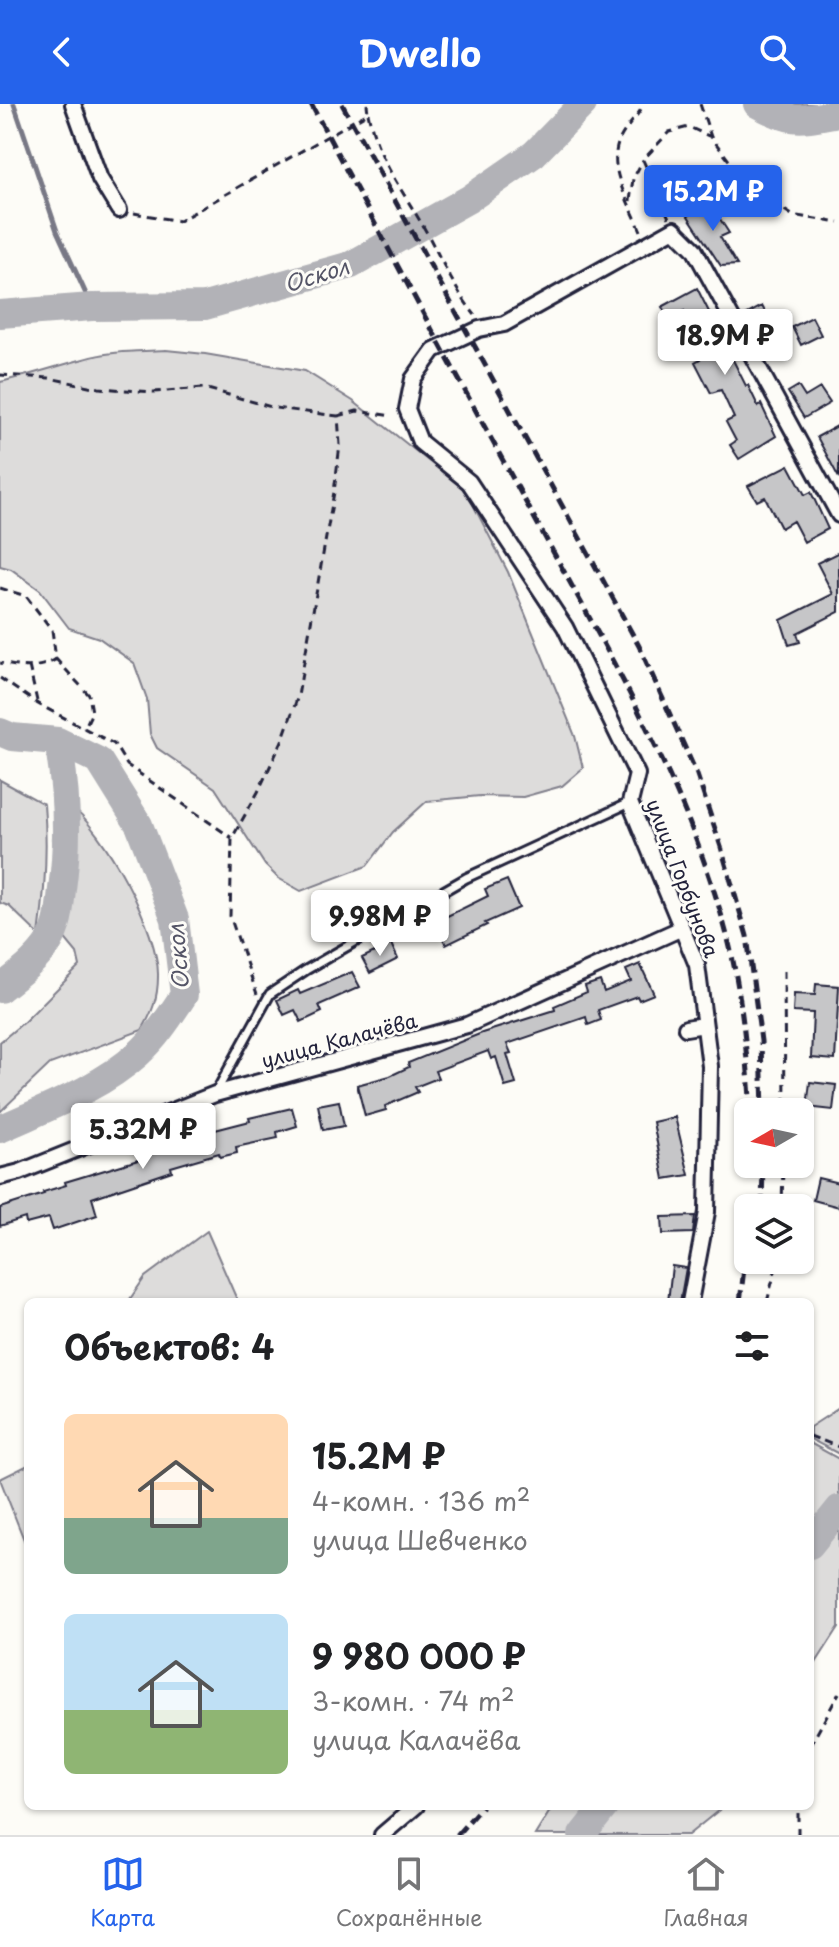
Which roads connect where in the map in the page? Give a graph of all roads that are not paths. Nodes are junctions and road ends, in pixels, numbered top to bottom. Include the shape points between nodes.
1 (73, 104) edge
2 (119, 210) road end
3 (839, 515) edge
4 (630, 803) junction
5 (682, 928) junction
6 (704, 1025) junction
7 (686, 1028) dead end
8 (215, 1094) junction
9 (0, 1177) edge
10 (691, 1298) edge
11 (411, 1810) edge
12 (382, 1835) edge

1 - 2 street via 100,179
3 - 4 street, улица Горбунова via 694,249 674,229 504,324 434,350 413,379 407,409 420,442 469,482 565,627 637,774
4 - 5 street, улица Горбунова
4 - 8 lane via 466,878 270,994
5 - 6 street, улица Горбунова via 697,965
5 - 8 street, улица Калачёва via 467,1025
6 - 7 street
6 - 10 street, улица Горбунова via 710,1066 707,1212
8 - 9 street, улица Калачёва
11 - 12 street

